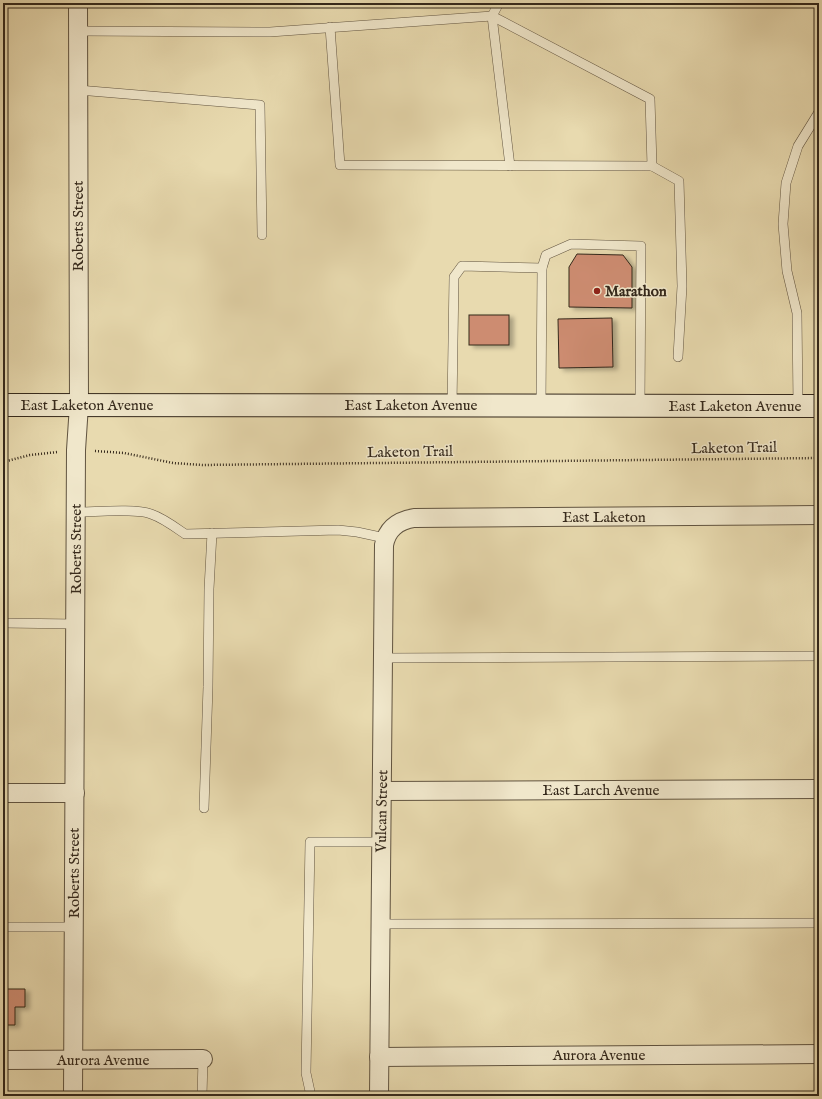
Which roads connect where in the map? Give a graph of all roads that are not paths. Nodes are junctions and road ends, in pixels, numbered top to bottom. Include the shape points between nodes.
1 (78, 3) edge
2 (499, 3) edge
3 (492, 16) junction
4 (330, 28) junction
5 (78, 31) junction
6 (78, 90) junction
7 (819, 112) edge
8 (510, 166) junction
9 (652, 166) junction
10 (262, 235) dead end
11 (542, 268) junction
12 (678, 357) dead end
13 (3, 405) edge
14 (78, 405) junction
15 (452, 406) junction
16 (542, 406) junction
17 (640, 406) junction
18 (809, 406) edge
19 (77, 512) junction
20 (819, 515) edge
21 (212, 533) junction
22 (388, 533) junction
23 (3, 623) edge
24 (76, 624) junction
25 (819, 656) edge
26 (383, 658) junction
27 (819, 789) edge
28 (382, 790) junction
29 (3, 793) edge
30 (75, 793) junction
31 (204, 808) dead end
32 (381, 842) junction
33 (819, 923) edge
34 (380, 924) junction
35 (74, 927) junction
36 (3, 928) edge
37 (819, 1054) edge
38 (379, 1057) junction
39 (73, 1059) junction
40 (203, 1059) joint
41 (3, 1060) edge
42 (73, 1096) edge
43 (202, 1096) edge
44 (311, 1096) edge
45 (379, 1096) edge

1 - 5 street, Roberts Street
2 - 3 lane
3 - 4 lane
3 - 8 lane
3 - 9 lane via 650,99
4 - 5 lane via 270,32
4 - 8 lane via 340,165
5 - 6 street, Roberts Street
6 - 10 lane via 260,105
6 - 14 street, Roberts Street
7 - 18 lane via 798,146 788,176 783,224 787,271 797,313
8 - 9 lane
9 - 12 lane via 679,181 682,286
11 - 15 lane via 462,266 454,277
11 - 16 lane
11 - 17 lane via 546,254 571,244 641,246
13 - 14 main road, East Laketon Avenue
14 - 15 main road, East Laketon Avenue
14 - 19 street, Roberts Street
15 - 16 main road, East Laketon Avenue
16 - 17 main road, East Laketon Avenue
17 - 18 main road, East Laketon Avenue
19 - 21 lane via 150,514 185,534
19 - 24 street, Roberts Street
20 - 22 street, East Laketon via 414,518 405,520
21 - 22 lane via 338,530
21 - 31 lane
22 - 26 street, Vulcan Street via 384,558
23 - 24 lane
24 - 30 street, Roberts Street
25 - 26 lane
26 - 28 street, Vulcan Street
27 - 28 street, East Larch Avenue
28 - 32 street, Vulcan Street
29 - 30 street
30 - 35 street, Roberts Street
32 - 34 street, Vulcan Street
32 - 44 lane via 310,842 306,1073
33 - 34 lane
34 - 38 street, Vulcan Street
35 - 36 lane
35 - 39 street, Roberts Street
37 - 38 street, Aurora Avenue
38 - 45 street, Vulcan Street
39 - 40 street, Aurora Avenue
39 - 41 street, Aurora Avenue
39 - 42 street, Roberts Street
40 - 43 lane

